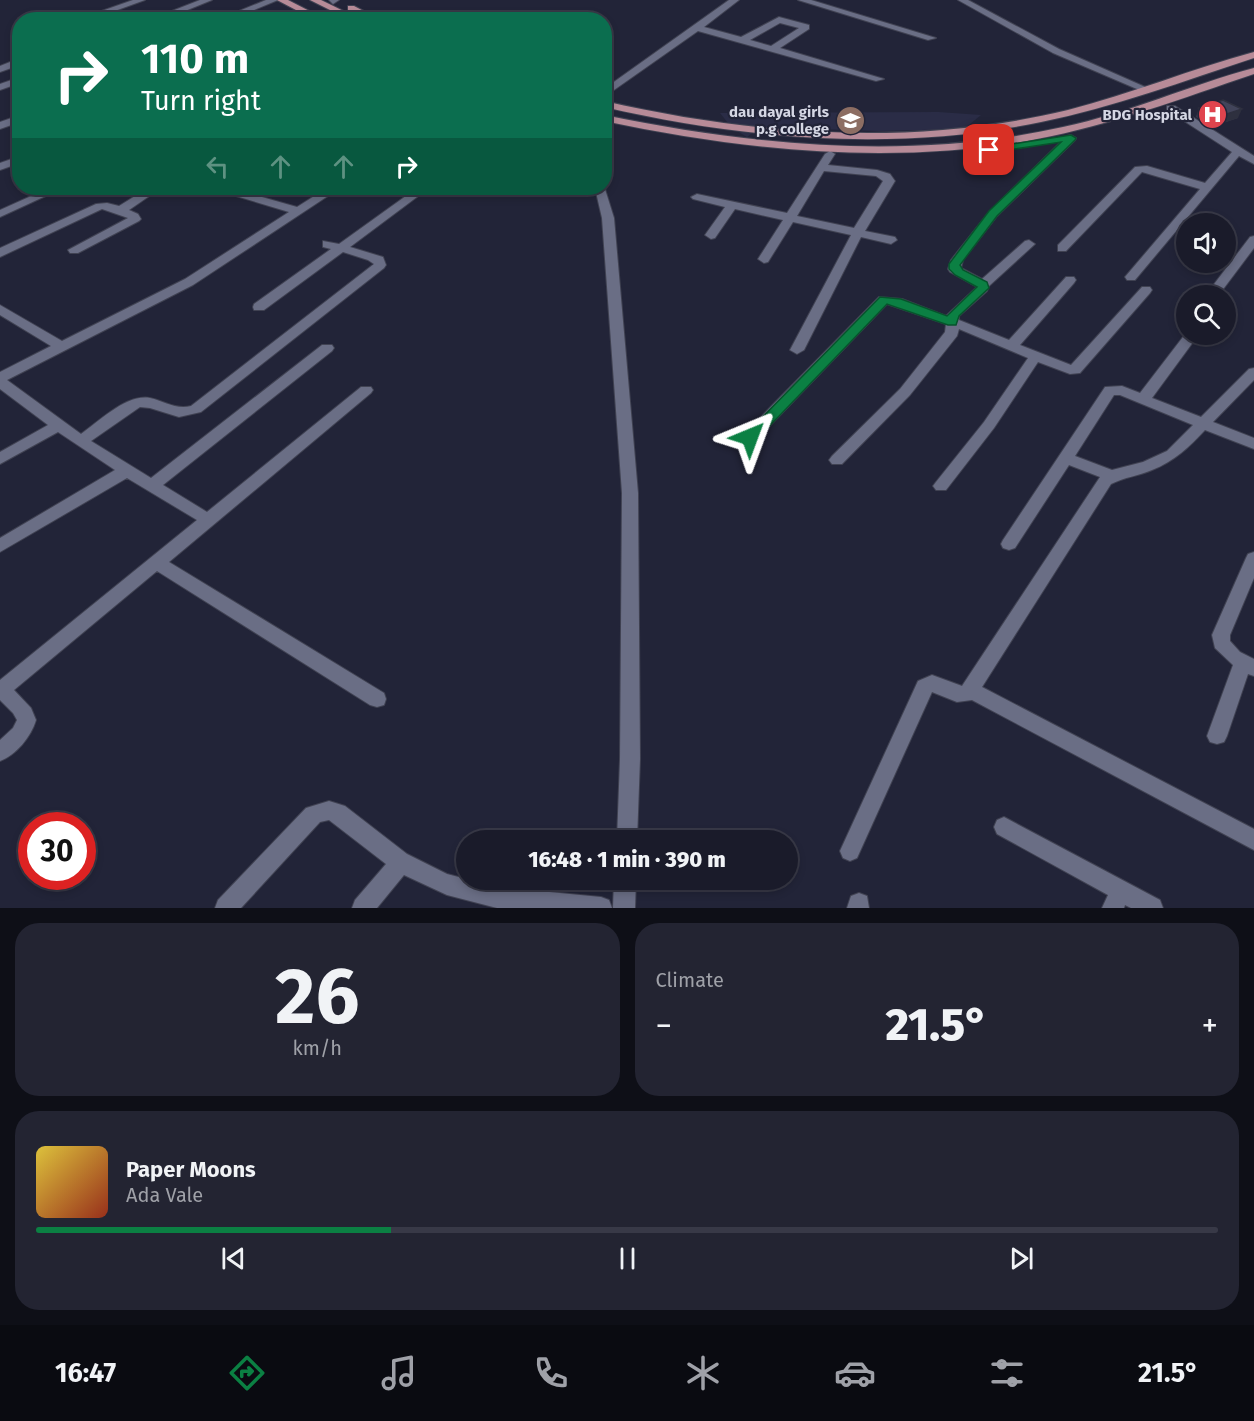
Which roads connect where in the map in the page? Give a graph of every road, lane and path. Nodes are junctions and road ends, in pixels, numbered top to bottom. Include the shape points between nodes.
1 (141, 0) edge
2 (207, 0) edge
3 (274, 0) edge
4 (281, 0) edge
5 (293, 0) edge
6 (314, 0) edge
7 (333, 0) edge
8 (735, 0) edge
9 (802, 0) edge
10 (962, 0) edge
11 (104, 12) edge
12 (175, 12) edge
13 (242, 12) edge
14 (306, 12) edge
15 (318, 12) edge
16 (340, 12) edge
17 (359, 12) edge
18 (695, 27) junction
19 (931, 38) dead end
20 (743, 40) junction
21 (771, 49) junction
22 (1254, 55) edge
23 (1254, 60) edge
24 (1254, 71) edge
25 (879, 79) dead end
26 (1254, 81) edge
27 (612, 88) edge
28 (1147, 90) junction
29 (612, 106) edge
30 (1171, 108) junction
31 (612, 113) edge
32 (612, 120) edge
33 (612, 128) edge
34 (1071, 138) junction
35 (1238, 151) junction
36 (830, 154) junction
37 (1254, 161) edge
38 (822, 168) junction
39 (1206, 188) junction
40 (42, 195) edge
41 (145, 195) edge
42 (244, 195) edge
43 (323, 195) edge
44 (414, 195) edge
45 (603, 195) edge
46 (697, 197) dead end
47 (732, 205) junction
48 (298, 211) junction
49 (122, 212) junction
50 (0, 214) edge
51 (790, 216) junction
52 (858, 232) junction
53 (711, 235) dead end
54 (891, 240) dead end
55 (1254, 240) edge
56 (327, 244) dead end
57 (1029, 244) dead end
58 (342, 248) junction
59 (1062, 248) dead end
60 (75, 250) dead end
61 (0, 253) edge
62 (764, 259) dead end
63 (1131, 277) dead end
64 (1070, 280) dead end
65 (983, 285) junction
66 (1219, 285) edge
67 (1146, 290) dead end
68 (259, 307) dead end
69 (0, 309) edge
70 (952, 322) junction
71 (1185, 345) edge
72 (62, 347) junction
73 (1011, 347) junction
74 (327, 348) dead end
75 (797, 350) dead end
76 (1035, 357) junction
77 (1254, 372) edge
78 (0, 380) edge
79 (366, 390) dead end
80 (1143, 399) junction
81 (1204, 423) junction
82 (59, 425) junction
83 (750, 437) dead end
84 (81, 441) junction
85 (1254, 444) edge
86 (1065, 458) junction
87 (0, 459) edge
88 (837, 459) dead end
89 (126, 471) junction
90 (1112, 476) junction
91 (151, 486) junction
92 (941, 486) dead end
93 (208, 520) junction
94 (1009, 544) dead end
95 (0, 546) edge
96 (1254, 558) edge
97 (156, 562) junction
98 (1249, 666) edge
99 (1, 689) edge
100 (970, 690) junction
101 (377, 699) dead end
102 (1217, 736) dead end
103 (0, 752) edge
104 (1004, 827) dead end
105 (627, 830) edge
106 (1254, 840) edge
107 (850, 851) dead end
108 (401, 862) junction
109 (625, 890) edge
110 (1117, 900) edge
111 (496, 903) edge
112 (226, 908) edge
113 (363, 908) edge
114 (601, 908) edge
115 (624, 908) edge
116 (1152, 908) edge

1 - 11 street
2 - 12 street
3 - 13 street
4 - 14 main road
5 - 15 main road
6 - 16 main road
7 - 17 main road
8 - 18 street
9 - 19 street
10 - 28 street via 1056,51
18 - 20 street
18 - 27 street
20 - 21 street
20 - 21 street via 778,20 806,27
21 - 25 street
22 - 28 main road
23 - 31 main road via 1055,123 939,139 791,140
24 - 32 main road via 1096,123 1035,137 904,150 737,142 663,132
26 - 30 main road
28 - 29 main road via 1051,117 988,129 882,135 788,134 705,125
30 - 34 main road
30 - 35 street
33 - 36 main road via 687,143
34 - 36 main road via 919,156
34 - 65 street via 993,213 954,264 959,273
35 - 37 street
35 - 39 street
36 - 38 street
38 - 51 street
38 - 52 street via 877,173 889,178
39 - 59 street via 1139,169
39 - 63 street
40 - 50 street
41 - 49 street
42 - 48 street
43 - 48 street
44 - 58 street
45 - 105 street via 630,493
46 - 47 street
47 - 51 street
47 - 53 street
48 - 72 street via 204,273
49 - 60 street via 136,218
49 - 61 street via 100,206
51 - 52 street
51 - 62 street
52 - 54 street
52 - 75 street
55 - 66 street
56 - 58 street
57 - 65 street
58 - 68 street
58 - 84 street via 379,260 380,265 196,409 180,414 146,401 136,403
64 - 73 street
65 - 70 street via 953,315
67 - 76 street via 1075,369 1064,369
69 - 72 street
70 - 73 street
70 - 83 street via 884,300
70 - 88 street via 952,333 905,392
71 - 80 street
72 - 78 street
73 - 76 street
74 - 91 street
76 - 92 street
77 - 81 street
78 - 82 street
79 - 93 street
80 - 81 street
80 - 86 street via 1110,390
81 - 85 street
81 - 90 street via 1172,456
82 - 84 street
82 - 87 street
84 - 89 street
86 - 90 street
86 - 94 street
89 - 91 street
89 - 95 street
90 - 100 street
91 - 93 street
93 - 97 street
96 - 98 street via 1221,635 1224,650
97 - 99 street
97 - 101 street
98 - 102 street
99 - 103 street via 24,709 27,717 25,728
100 - 106 street
100 - 107 street via 963,695 932,683 924,687
104 - 110 street
108 - 111 street
108 - 112 street via 338,813 320,811
108 - 113 street
109 - 115 street
110 - 116 street
111 - 114 street

